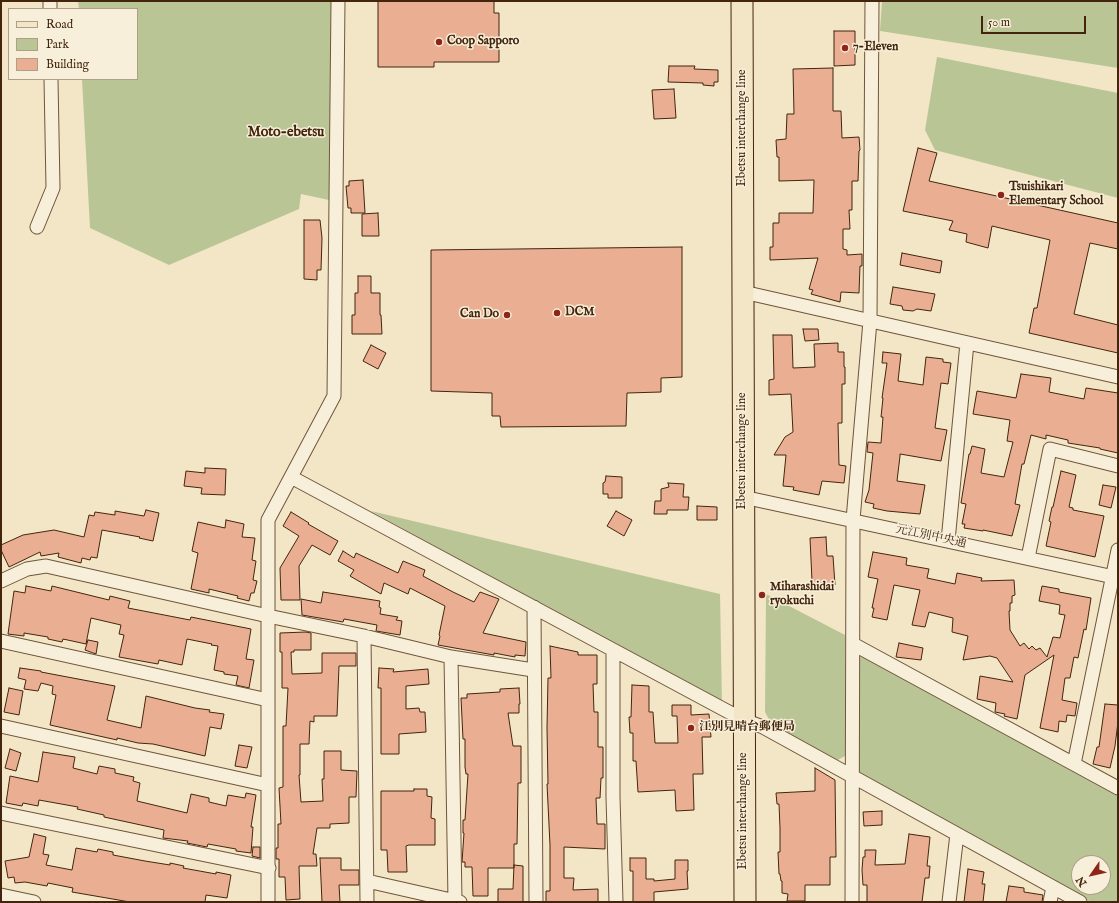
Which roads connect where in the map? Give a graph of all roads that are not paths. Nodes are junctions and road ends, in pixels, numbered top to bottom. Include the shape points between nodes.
1 (338, 1) edge
2 (742, 1) edge
3 (872, 1) edge
4 (51, 80) edge
5 (37, 227) dead end
6 (743, 292) junction
7 (870, 320) junction
8 (967, 343) junction
9 (1118, 377) edge
10 (1118, 466) edge
11 (291, 477) junction
12 (743, 497) junction
13 (853, 520) junction
14 (948, 541) junction
15 (1118, 550) edge
16 (1028, 558) junction
17 (1115, 577) edge
18 (1, 581) edge
19 (534, 607) junction
20 (268, 616) junction
21 (364, 636) junction
22 (1, 641) edge
23 (853, 644) junction
24 (613, 650) junction
25 (451, 657) junction
26 (534, 670) junction
27 (268, 700) junction
28 (744, 720) junction
29 (1, 726) edge
30 (1074, 764) junction
31 (852, 776) junction
32 (268, 785) junction
33 (1118, 788) edge
34 (1, 812) edge
35 (957, 834) junction
36 (268, 868) junction
37 (367, 881) junction
38 (1053, 887) junction
39 (1, 895) edge
40 (34, 902) edge
41 (268, 902) edge
42 (367, 902) edge
43 (457, 902) edge
44 (536, 902) edge
45 (616, 902) edge
46 (745, 902) edge
47 (852, 902) edge
48 (949, 902) edge
49 (1050, 902) edge
50 (1080, 902) edge

1 - 11 street via 334,396
2 - 6 main road, Ebetsu interchange line
3 - 7 street
4 - 5 street via 54,188
6 - 7 street
6 - 12 main road, Ebetsu interchange line
7 - 8 street
7 - 13 street
8 - 9 street
8 - 14 street
10 - 16 street via 1050,449
11 - 19 street
11 - 20 street via 268,520
12 - 13 street, 元江別中央通
12 - 28 main road, Ebetsu interchange line
13 - 14 street, 元江別中央通
13 - 23 street
14 - 16 street, 元江別中央通
15 - 17 street
16 - 17 street, 元江別中央通
17 - 30 street
18 - 20 street via 27,569 46,566
19 - 24 street
19 - 26 street
20 - 21 street
20 - 27 street
21 - 25 street
21 - 37 street
22 - 27 street
23 - 30 street
23 - 31 street
24 - 28 street
24 - 45 street
25 - 26 street
25 - 43 street
26 - 44 street
27 - 32 street
28 - 31 street via 762,727
28 - 46 main road, Ebetsu interchange line
29 - 32 street
30 - 33 street
31 - 35 street
31 - 47 street
32 - 36 street
34 - 36 street
35 - 38 street
35 - 48 street
36 - 41 street
37 - 42 street
37 - 43 street
38 - 49 street
38 - 50 street
39 - 40 street

